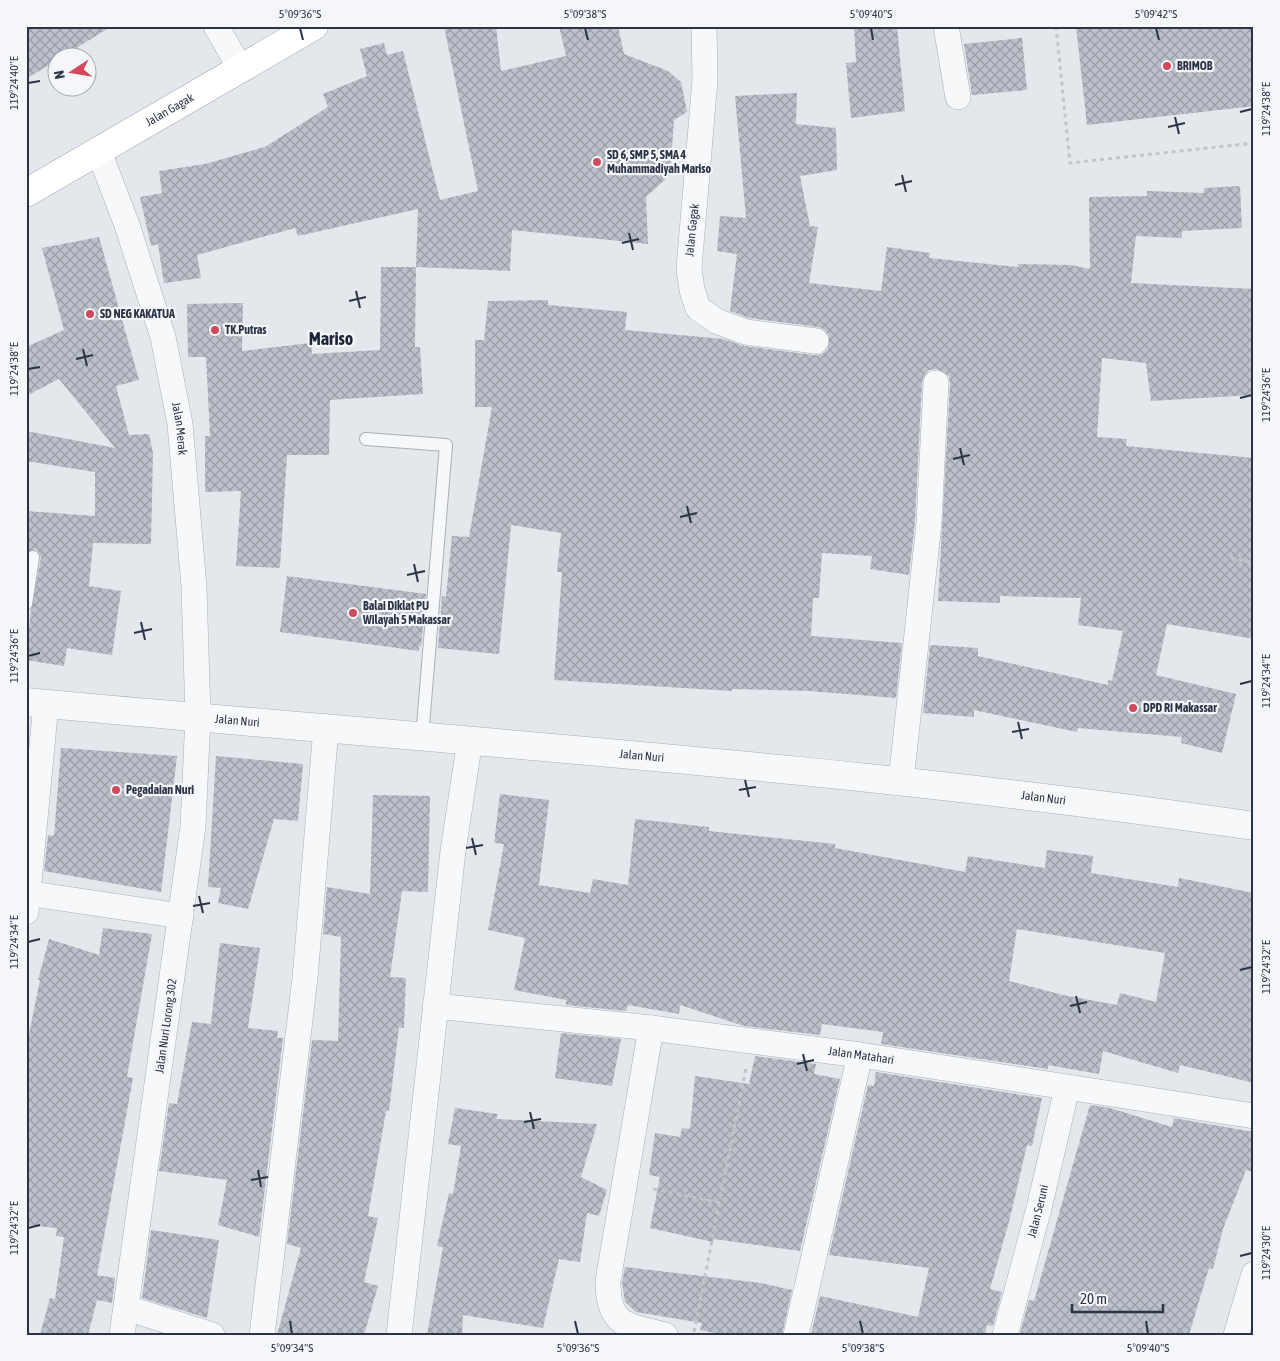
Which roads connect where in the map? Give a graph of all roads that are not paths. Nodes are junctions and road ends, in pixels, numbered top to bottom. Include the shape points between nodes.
1 (216, 26) edge
2 (314, 26) edge
3 (704, 26) edge
4 (946, 26) edge
5 (240, 68) junction
6 (958, 97) dead end
7 (100, 152) junction
8 (26, 193) edge
9 (816, 341) dead end
10 (936, 383) dead end
11 (366, 439) dead end
12 (33, 557) dead end
13 (26, 604) edge
14 (36, 703) edge
15 (198, 716) junction
16 (326, 728) junction
17 (422, 738) junction
18 (470, 740) junction
19 (901, 781) junction
20 (1254, 826) edge
21 (27, 899) edge
22 (181, 916) junction
23 (435, 1006) junction
24 (651, 1028) junction
25 (860, 1055) junction
26 (1067, 1088) junction
27 (1254, 1116) edge
28 (1254, 1274) edge
29 (126, 1308) junction
30 (122, 1335) edge
31 (212, 1335) edge
32 (262, 1335) edge
33 (399, 1335) edge
34 (665, 1335) edge
35 (796, 1335) edge
36 (1005, 1335) edge
37 (1236, 1335) edge

1 - 5 street
2 - 5 main road, Jalan Gagak
3 - 9 street, Jalan Gagak via 705,80 688,268 698,308 730,328 765,336
4 - 6 street
5 - 7 main road, Jalan Gagak
7 - 8 main road, Jalan Gagak
7 - 15 street, Jalan Merak via 163,337 180,424 194,587
10 - 19 street via 929,523
11 - 17 lane via 446,446
12 - 13 lane
14 - 15 street, Jalan Nuri
14 - 21 street
15 - 16 street, Jalan Nuri
15 - 22 street, Jalan Nuri Lorong 302 via 193,826
16 - 17 street, Jalan Nuri
16 - 32 street via 305,978
17 - 18 street, Jalan Nuri
18 - 19 street, Jalan Nuri
18 - 23 street
19 - 20 street, Jalan Nuri
21 - 22 street
22 - 29 street, Jalan Nuri Lorong 302
23 - 24 street, Jalan Matahari
23 - 33 street
24 - 25 street, Jalan Matahari
24 - 34 street via 608,1281 609,1307 618,1321 627,1326
25 - 26 street, Jalan Matahari
25 - 35 street
26 - 27 street, Jalan Matahari
26 - 36 street, Jalan Seruni
28 - 37 street
29 - 30 street, Jalan Nuri Lorong 302
29 - 31 street

